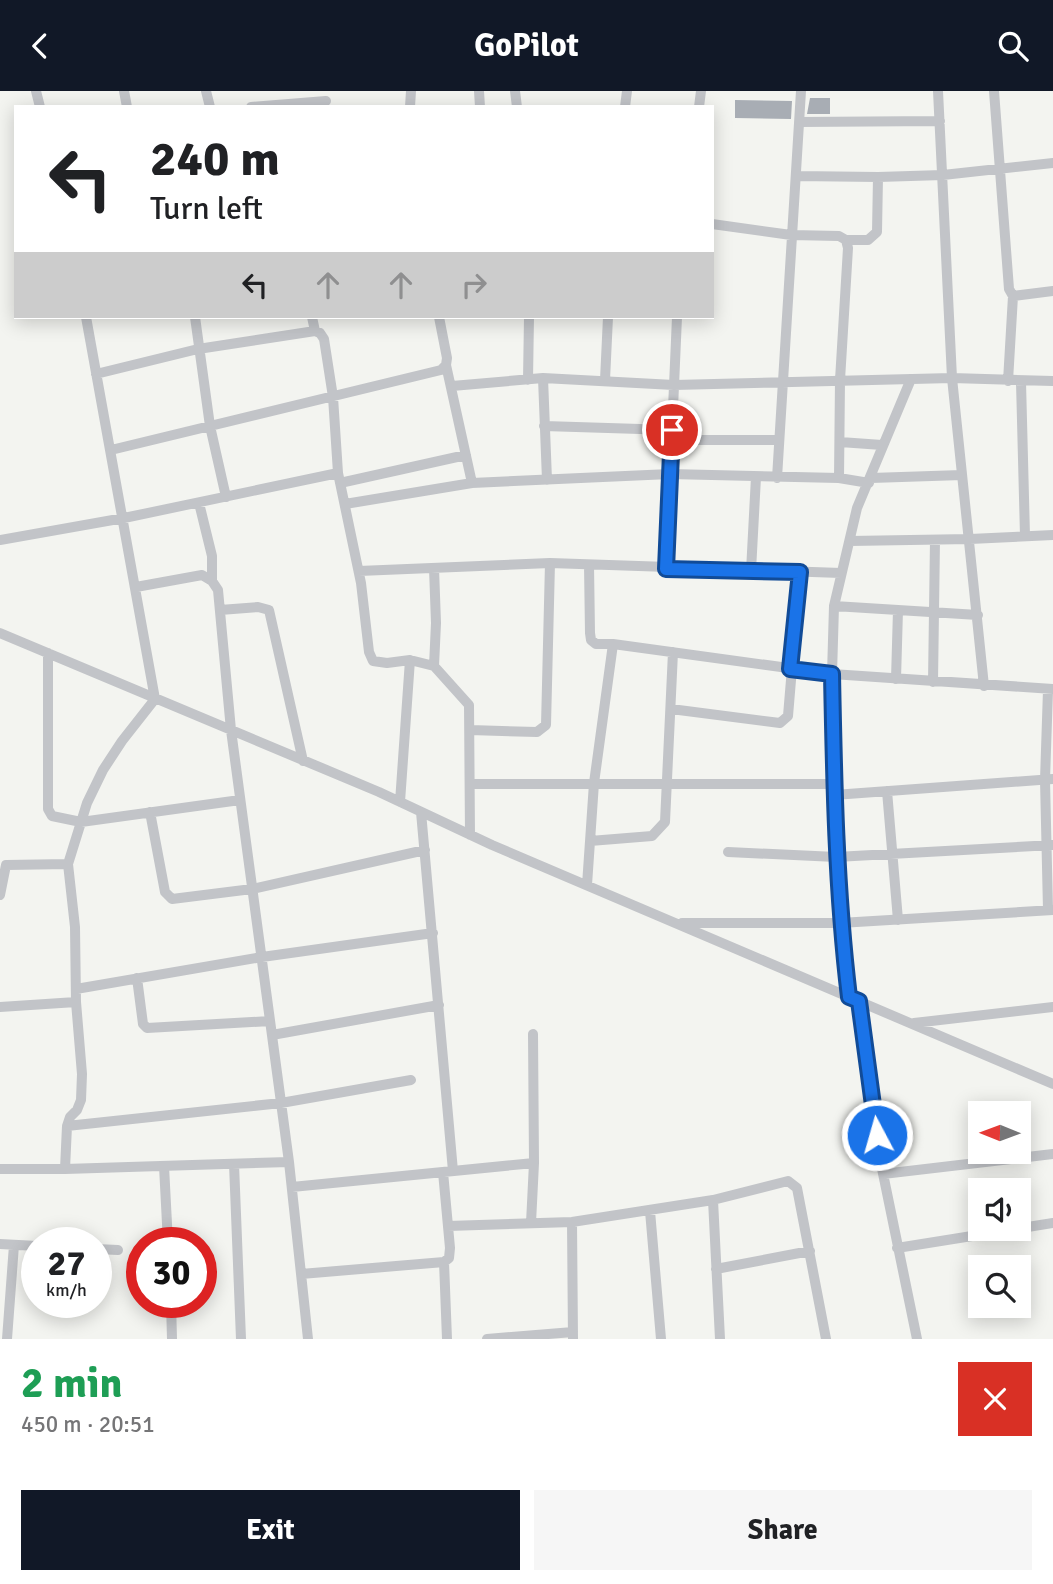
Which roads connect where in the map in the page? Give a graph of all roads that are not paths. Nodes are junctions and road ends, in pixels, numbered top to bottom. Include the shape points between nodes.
1 (801, 91) edge
2 (938, 91) edge
3 (994, 91) edge
4 (325, 99) edge
5 (270, 105) edge
6 (940, 121) junction
7 (799, 122) junction
8 (1053, 163) edge
9 (1000, 168) junction
10 (943, 175) junction
11 (796, 176) junction
12 (878, 177) junction
13 (714, 224) edge
14 (791, 235) junction
15 (846, 240) junction
16 (1053, 291) edge
17 (1013, 296) junction
18 (86, 319) edge
19 (195, 319) edge
20 (312, 319) edge
21 (439, 319) edge
22 (529, 319) edge
23 (608, 319) edge
24 (677, 319) edge
25 (315, 331) junction
26 (198, 349) junction
27 (446, 365) junction
28 (96, 374) junction
29 (543, 378) junction
30 (953, 378) junction
31 (911, 379) junction
32 (528, 380) junction
33 (605, 380) junction
34 (840, 380) junction
35 (1008, 381) junction
36 (1021, 381) junction
37 (1053, 381) edge
38 (781, 382) junction
39 (674, 385) junction
40 (452, 386) junction
41 (333, 397) junction
42 (210, 426) junction
43 (544, 426) junction
44 (672, 435) junction
45 (779, 440) junction
46 (840, 442) junction
47 (881, 445) junction
48 (111, 450) junction
49 (466, 455) junction
50 (670, 474) junction
51 (962, 474) junction
52 (757, 477) junction
53 (339, 478) junction
54 (777, 478) junction
55 (839, 478) junction
56 (547, 480) junction
57 (870, 481) junction
58 (472, 483) junction
59 (226, 497) junction
60 (199, 503) junction
61 (345, 504) junction
62 (124, 518) junction
63 (1053, 535) edge
64 (1025, 536) junction
65 (970, 539) junction
66 (0, 540) edge
67 (935, 540) junction
68 (850, 541) junction
69 (550, 563) junction
70 (589, 565) junction
71 (434, 568) junction
72 (666, 569) junction
73 (359, 571) junction
74 (751, 571) junction
75 (800, 572) junction
76 (841, 573) junction
77 (212, 581) junction
78 (136, 587) junction
79 (834, 606) junction
80 (220, 610) junction
81 (898, 610) junction
82 (932, 612) junction
83 (978, 615) junction
84 (0, 633) edge
85 (613, 644) junction
86 (48, 653) junction
87 (673, 653) junction
88 (410, 660) junction
89 (434, 666) junction
90 (790, 669) junction
91 (832, 674) junction
92 (896, 679) junction
93 (933, 682) junction
94 (984, 686) junction
95 (1050, 689) edge
96 (155, 699) junction
97 (671, 709) junction
98 (231, 730) junction
99 (470, 730) junction
100 (303, 761) junction
101 (1049, 780) edge
102 (594, 783) junction
103 (669, 783) junction
104 (470, 784) junction
105 (834, 789) junction
106 (887, 791) junction
107 (240, 800) junction
108 (400, 802) junction
109 (150, 812) junction
110 (421, 812) junction
111 (81, 822) junction
112 (470, 835) junction
113 (590, 841) junction
114 (1050, 846) edge
115 (425, 850) junction
116 (728, 852) dead end
117 (893, 854) junction
118 (836, 857) junction
119 (68, 865) junction
120 (587, 885) junction
121 (252, 889) junction
122 (0, 895) edge
123 (1051, 910) edge
124 (898, 920) junction
125 (676, 923) junction
126 (840, 923) junction
127 (433, 933) junction
128 (262, 957) junction
129 (137, 978) junction
130 (76, 989) junction
131 (854, 999) junction
132 (76, 1002) junction
133 (439, 1005) junction
134 (0, 1007) edge
135 (1053, 1007) edge
136 (270, 1021) junction
137 (911, 1023) junction
138 (533, 1034) dead end
139 (272, 1035) junction
140 (411, 1080) dead end
141 (1053, 1084) edge
142 (281, 1103) junction
143 (67, 1126) junction
144 (1053, 1154) edge
145 (289, 1161) junction
146 (534, 1163) junction
147 (234, 1164) junction
148 (164, 1166) junction
149 (0, 1169) edge
150 (65, 1169) junction
151 (448, 1172) junction
152 (883, 1174) junction
153 (292, 1187) junction
154 (713, 1200) junction
155 (649, 1211) junction
156 (572, 1222) junction
157 (531, 1223) junction
158 (1053, 1223) edge
159 (448, 1226) junction
160 (167, 1227) edge
161 (0, 1244) edge
162 (14, 1245) junction
163 (21, 1245) edge
164 (897, 1248) junction
165 (112, 1250) edge
166 (118, 1250) dead end
167 (810, 1251) junction
168 (444, 1262) junction
169 (716, 1269) junction
170 (301, 1274) junction
171 (171, 1318) edge
172 (573, 1335) edge
173 (7, 1339) edge
174 (172, 1339) edge
175 (241, 1339) edge
176 (308, 1339) edge
177 (447, 1339) edge
178 (486, 1339) edge
179 (661, 1339) edge
180 (720, 1339) edge
181 (826, 1339) edge
182 (917, 1339) edge

1 - 7 street
2 - 6 street
3 - 9 street
4 - 5 street
6 - 7 street
6 - 10 street
7 - 11 street
8 - 9 street
9 - 10 street
9 - 17 street
10 - 12 street
10 - 30 street
11 - 12 street
11 - 14 street
12 - 15 street via 877,232 868,240
13 - 14 street
14 - 15 street
14 - 38 street
15 - 34 street
16 - 17 street
17 - 35 street
18 - 28 street
19 - 26 street
20 - 25 street
21 - 27 street
22 - 32 street
23 - 33 street
24 - 39 street
25 - 26 street
25 - 41 street via 324,339
26 - 28 street
26 - 42 street
27 - 40 street
27 - 41 street
28 - 48 street
29 - 32 street
29 - 33 street
29 - 43 street
30 - 31 street
30 - 35 street
30 - 51 street
31 - 34 street
31 - 47 street
32 - 40 street
33 - 39 street
34 - 38 street
34 - 46 street
35 - 36 street
36 - 37 street
36 - 64 street
38 - 39 street
38 - 45 street
39 - 44 street
40 - 49 street
41 - 42 street
41 - 53 street
42 - 48 street
42 - 59 street
43 - 44 street
43 - 56 street
44 - 45 street
44 - 50 street
45 - 54 street
46 - 47 street
46 - 55 street
47 - 57 street
48 - 62 street
49 - 53 street
49 - 58 street
50 - 52 street
50 - 56 street
50 - 72 street
51 - 57 street
51 - 65 street
52 - 54 street
52 - 74 street
53 - 59 street
53 - 61 street
54 - 55 street
55 - 57 street
56 - 58 street
57 - 68 street via 857,508
58 - 61 street
59 - 60 street
60 - 62 street
60 - 77 street via 212,556
61 - 73 street
62 - 66 street
62 - 78 street
63 - 64 street
64 - 65 street
65 - 67 street
65 - 83 street
67 - 68 street
67 - 82 street
68 - 76 street
69 - 70 street
69 - 71 street
69 - 99 street via 546,725 537,732
70 - 72 street
70 - 85 street via 591,640
71 - 73 street
71 - 89 street
72 - 74 street
73 - 88 street via 373,661
74 - 75 street
75 - 76 street
75 - 90 street
76 - 79 street
77 - 78 street via 202,575
77 - 80 street
78 - 96 street
79 - 81 street
79 - 91 street
80 - 98 street
80 - 100 street via 268,610
81 - 82 street
81 - 92 street
82 - 83 street
82 - 93 street
83 - 94 street
84 - 86 street
85 - 87 street
85 - 102 street
86 - 96 street
86 - 111 street via 48,809 52,816
87 - 90 street
87 - 97 street
88 - 89 street
88 - 108 street
89 - 99 street via 465,698
90 - 91 street
90 - 97 street via 788,716 780,723
91 - 92 street
91 - 105 street
92 - 93 street
93 - 94 street
94 - 95 street
95 - 101 street
96 - 98 street
96 - 111 street via 103,770
97 - 103 street
98 - 100 street
98 - 107 street
99 - 104 street
100 - 108 street
101 - 106 street
101 - 114 street
102 - 103 street
102 - 104 street
102 - 113 street
103 - 105 street
103 - 113 street via 665,822 652,836
104 - 112 street
105 - 106 street
105 - 118 street
106 - 117 street
107 - 109 street
107 - 121 street
108 - 110 street
109 - 111 street
109 - 121 street via 168,897
110 - 112 street
110 - 115 street
111 - 119 street
112 - 120 street
113 - 120 street
114 - 117 street
114 - 123 street
115 - 121 street
115 - 127 street
116 - 118 street
117 - 118 street
117 - 124 street
118 - 126 street
119 - 122 street via 6,865
119 - 130 street
120 - 125 street
121 - 128 street
123 - 124 street
124 - 126 street
125 - 126 street
125 - 131 street
126 - 131 street
127 - 128 street
127 - 133 street
128 - 129 street
128 - 136 street
129 - 130 street
129 - 136 street via 147,1028
130 - 132 street
131 - 137 street
131 - 152 street
132 - 134 street
132 - 143 street via 81,1100
133 - 139 street
133 - 151 street
135 - 137 street
136 - 139 street
137 - 141 street
138 - 146 street
139 - 142 street
140 - 142 street
142 - 143 street
142 - 145 street
143 - 150 street
144 - 152 street
145 - 147 street
145 - 153 street
146 - 151 street
146 - 157 street
147 - 148 street
147 - 175 street
148 - 150 street
148 - 160 street
149 - 150 street
151 - 153 street
151 - 159 street
152 - 164 street
153 - 170 street
154 - 155 street
154 - 167 street via 792,1183 797,1188
154 - 169 street
155 - 156 street
155 - 179 street
156 - 157 street
156 - 172 street
157 - 159 street
158 - 164 street
159 - 168 street via 449,1258
161 - 162 street
162 - 163 street
162 - 173 street
164 - 182 street
165 - 166 street
167 - 169 street
167 - 181 street
168 - 170 street
168 - 177 street
169 - 180 street
170 - 176 street
171 - 174 street
172 - 178 street

